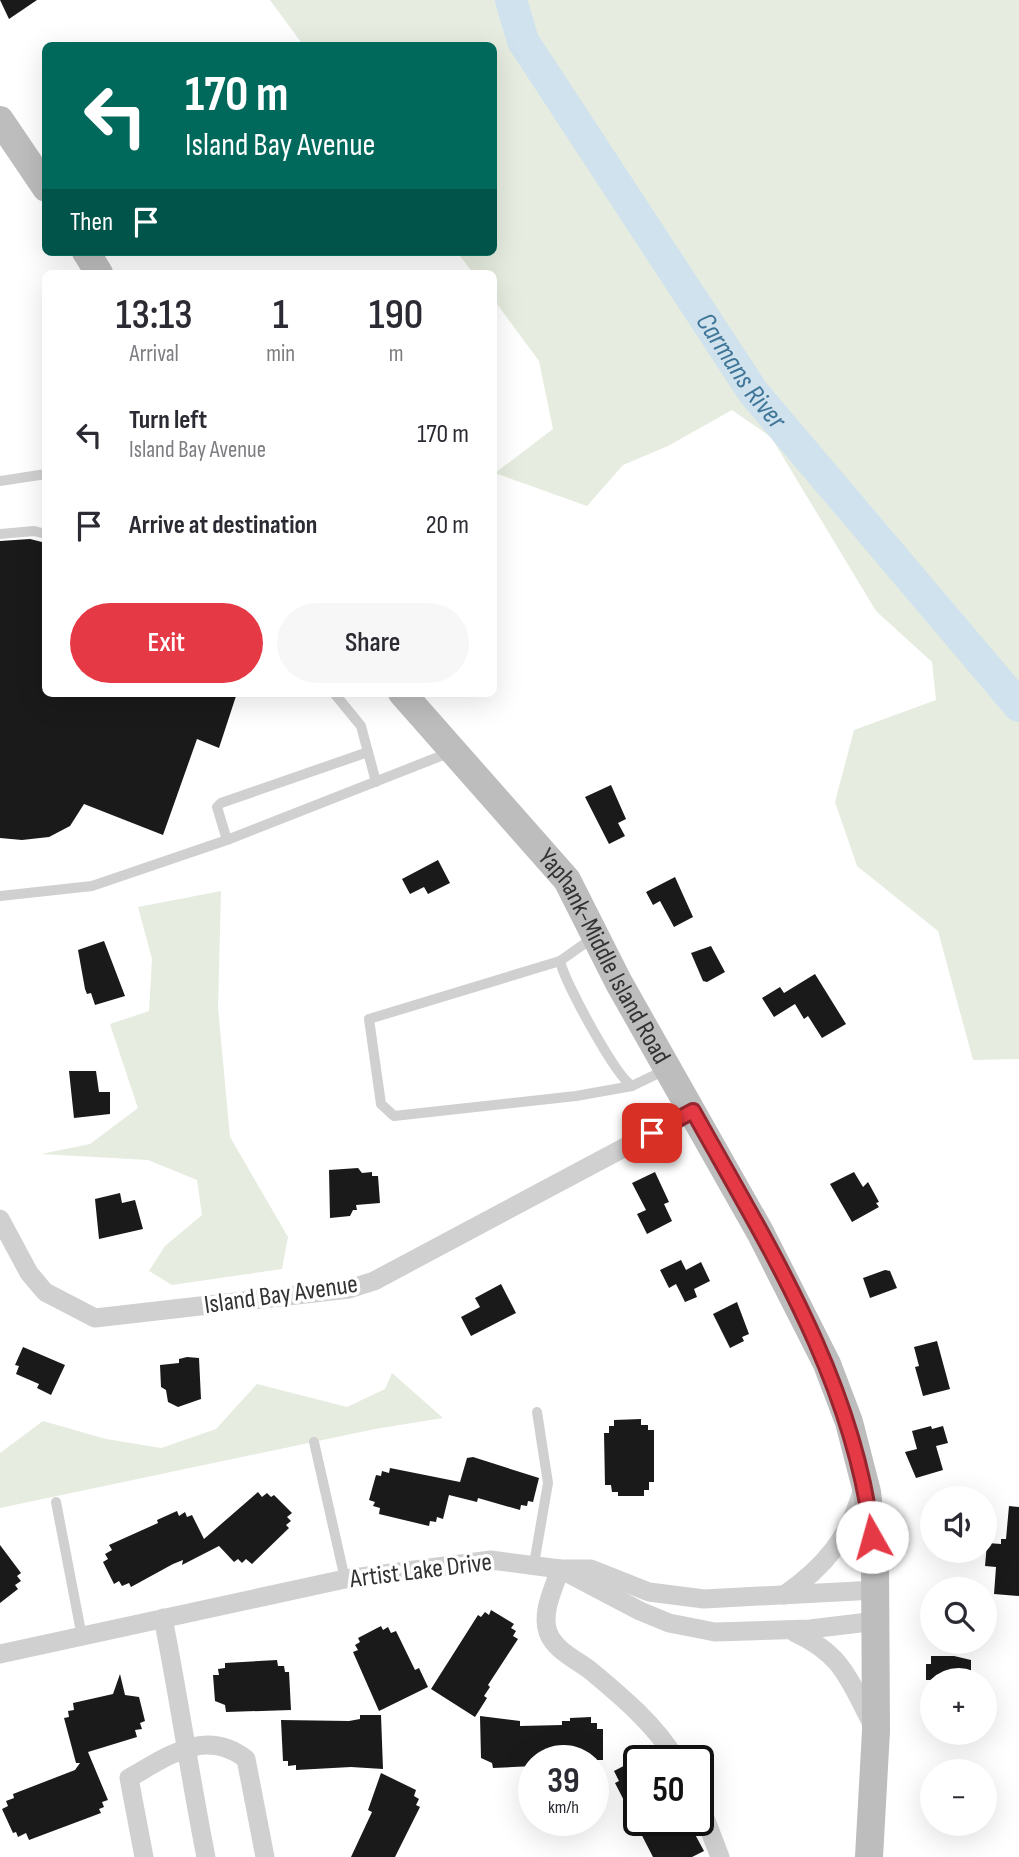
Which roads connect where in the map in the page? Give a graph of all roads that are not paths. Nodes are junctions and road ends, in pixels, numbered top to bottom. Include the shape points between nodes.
1 (0, 120) edge
2 (42, 182) edge
3 (42, 475) edge
4 (0, 481) edge
5 (42, 533) edge
6 (0, 534) edge
7 (337, 697) edge
8 (406, 697) edge
9 (453, 751) junction
10 (368, 752) junction
11 (376, 782) junction
12 (227, 840) junction
13 (0, 896) edge
14 (595, 936) junction
15 (560, 961) junction
16 (667, 1069) junction
17 (632, 1086) junction
18 (693, 1111) junction
19 (0, 1219) edge
20 (537, 1412) dead end
21 (313, 1442) dead end
22 (864, 1483) junction
23 (56, 1502) dead end
24 (534, 1564) junction
25 (560, 1569) junction
26 (345, 1579) junction
27 (876, 1590) junction
28 (784, 1595) junction
29 (163, 1618) junction
30 (877, 1621) junction
31 (790, 1630) junction
32 (82, 1637) junction
33 (0, 1654) edge
34 (876, 1731) junction
35 (664, 1745) edge
36 (184, 1748) junction
37 (712, 1836) edge
38 (144, 1857) edge
39 (206, 1857) edge
40 (265, 1857) edge
41 (720, 1857) edge
42 (869, 1857) edge

1 - 2 main road
3 - 4 lane
5 - 6 lane
7 - 10 lane via 361,726
8 - 9 main road, Yaphank-Middle Island Road
9 - 11 lane
9 - 14 main road, Yaphank-Middle Island Road via 567,880
10 - 11 lane
10 - 12 lane via 221,803 217,807
11 - 12 lane
12 - 13 lane via 92,886
14 - 15 lane
14 - 16 main road, Yaphank-Middle Island Road
15 - 17 lane via 612,1063
15 - 17 lane via 369,1019 382,1104 394,1116
16 - 17 lane
16 - 18 main road, Yaphank-Middle Island Road
18 - 19 street, Island Bay Avenue via 374,1281 349,1289 95,1318 45,1292 29,1273
18 - 22 main road, Yaphank-Middle Island Road via 827,1364 849,1422
20 - 24 lane via 548,1483
21 - 26 lane
22 - 27 main road, Yaphank-Middle Island Road
22 - 28 street via 857,1511 826,1562
23 - 32 lane
24 - 25 street, Artist Lake Drive
24 - 26 street, Artist Lake Drive via 491,1560
25 - 28 street via 591,1569 649,1592 705,1599
25 - 31 street, Artist Lake Drive via 669,1623 715,1632
25 - 35 street via 545,1615 548,1634 646,1723
26 - 29 street, Artist Lake Drive
27 - 28 street
27 - 30 main road, Yaphank-Middle Island Road
29 - 32 street, Artist Lake Drive
29 - 36 street via 185,1727
30 - 31 street, Artist Lake Drive
30 - 34 main road, Yaphank-Middle Island Road
31 - 34 street via 821,1644 846,1672
32 - 33 street, Artist Lake Drive
34 - 42 main road, Yaphank-Middle Island Road
36 - 38 street via 129,1778
36 - 39 street
36 - 40 street via 206,1742 246,1759
37 - 41 street

